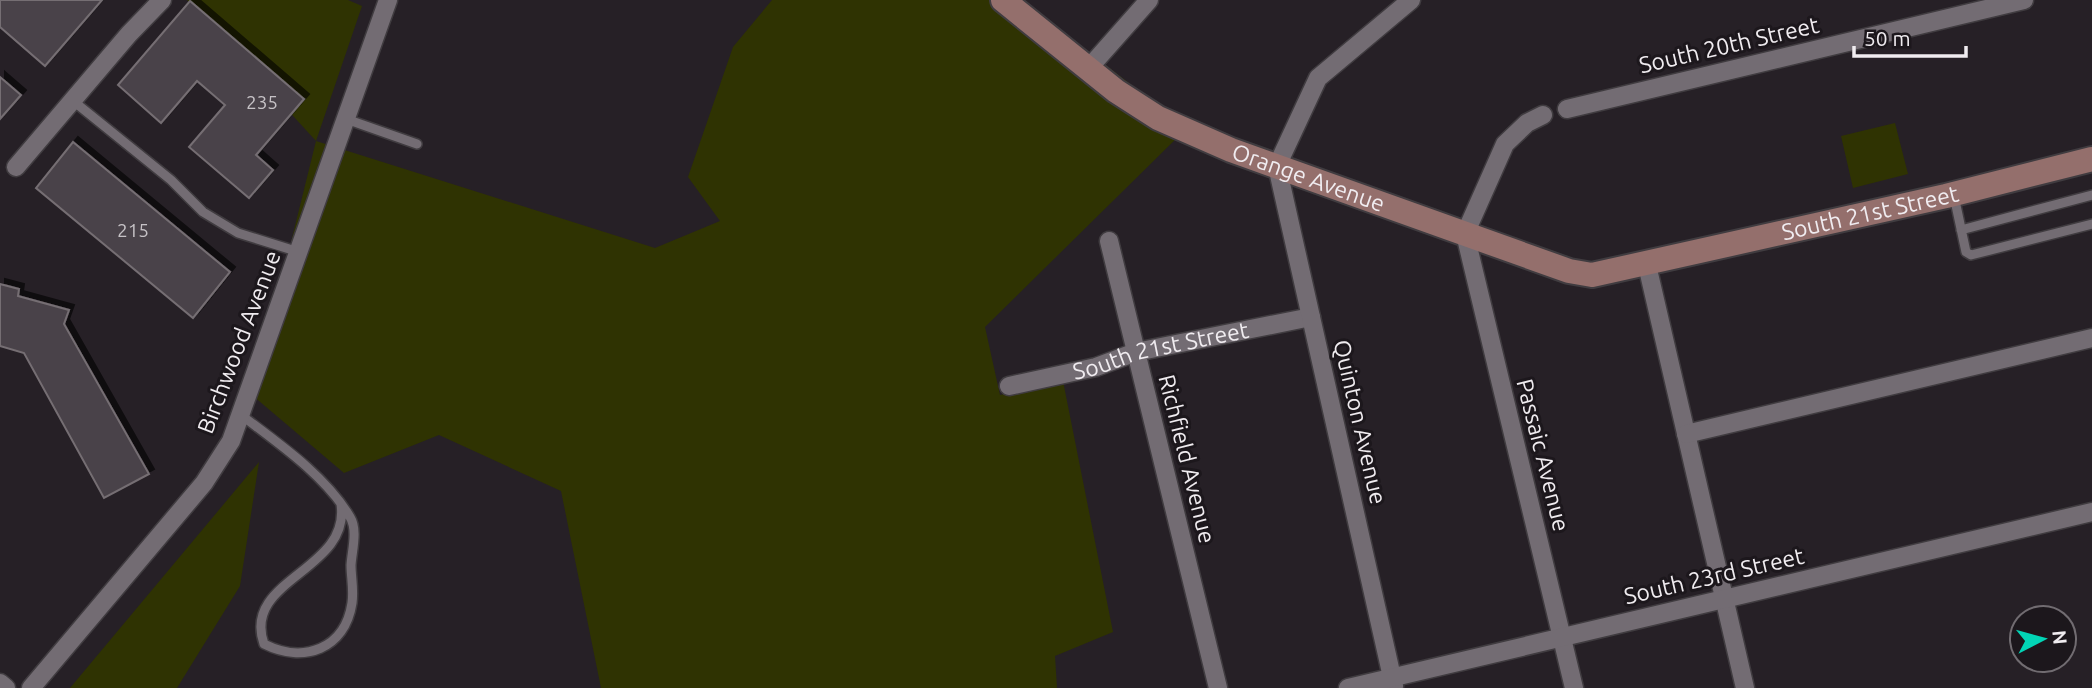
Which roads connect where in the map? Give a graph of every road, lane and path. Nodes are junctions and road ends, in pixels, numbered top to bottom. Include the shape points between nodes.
1 (162, 0) edge
2 (388, 0) edge
3 (1003, 0) edge
4 (1149, 0) edge
5 (1411, 0) edge
6 (2024, 0) edge
7 (1088, 69) junction
8 (72, 100) junction
9 (1567, 109) dead end
10 (1544, 115) dead end
11 (346, 119) junction
12 (417, 145) dead end
13 (2092, 159) edge
14 (1277, 166) junction
15 (16, 167) dead end
16 (1953, 194) junction
17 (2092, 195) edge
18 (2092, 224) edge
19 (1961, 230) junction
20 (1465, 234) junction
21 (1109, 241) dead end
22 (299, 252) junction
23 (1647, 265) junction
24 (1311, 317) junction
25 (2092, 338) edge
26 (1136, 352) junction
27 (1009, 386) dead end
28 (241, 415) junction
29 (1686, 434) junction
30 (341, 504) junction
31 (2092, 512) edge
32 (1724, 599) junction
33 (1562, 638) junction
34 (0, 683) edge
35 (1394, 683) edge
36 (6, 688) edge
37 (30, 688) edge
38 (1218, 688) edge
39 (1348, 688) edge
40 (1574, 688) edge
41 (1745, 688) edge

1 - 8 street
2 - 11 street, Birchwood Avenue
3 - 7 street, Orange Avenue
4 - 7 street
5 - 14 street via 1318,78
6 - 9 street, South 20th Street
7 - 14 street, Orange Avenue via 1158,118
8 - 15 street
8 - 22 lane via 171,180 203,212 238,233
10 - 20 street via 1527,123 1505,144
11 - 12 lane
11 - 22 street, Birchwood Avenue
13 - 16 street, South 21st Street
14 - 20 street, Orange Avenue
14 - 24 street, Quinton Avenue
16 - 19 lane
16 - 23 street, South 21st Street
17 - 19 lane
18 - 19 lane via 1971,254 1966,252
20 - 23 street, Orange Avenue via 1592,275
20 - 33 street, Passaic Avenue
21 - 26 street, Richfield Avenue
22 - 28 street, Birchwood Avenue
23 - 29 street
24 - 26 street, South 21st Street
24 - 35 street, Quinton Avenue
25 - 29 street
26 - 27 street, South 21st Street via 1096,367
26 - 38 street, Richfield Avenue
28 - 30 lane via 295,458
28 - 37 street, Birchwood Avenue via 231,441 204,483
29 - 32 street
30 - 30 lane via 343,516 335,537 316,561 270,598 261,614 258,628 264,644 280,652 306,654 329,646 347,623 354,539 352,520
31 - 32 street, South 23rd Street
32 - 33 street, South 23rd Street
32 - 41 street
33 - 35 street, South 23rd Street
33 - 40 street, Passaic Avenue
34 - 36 street
35 - 39 street, South 23rd Street

